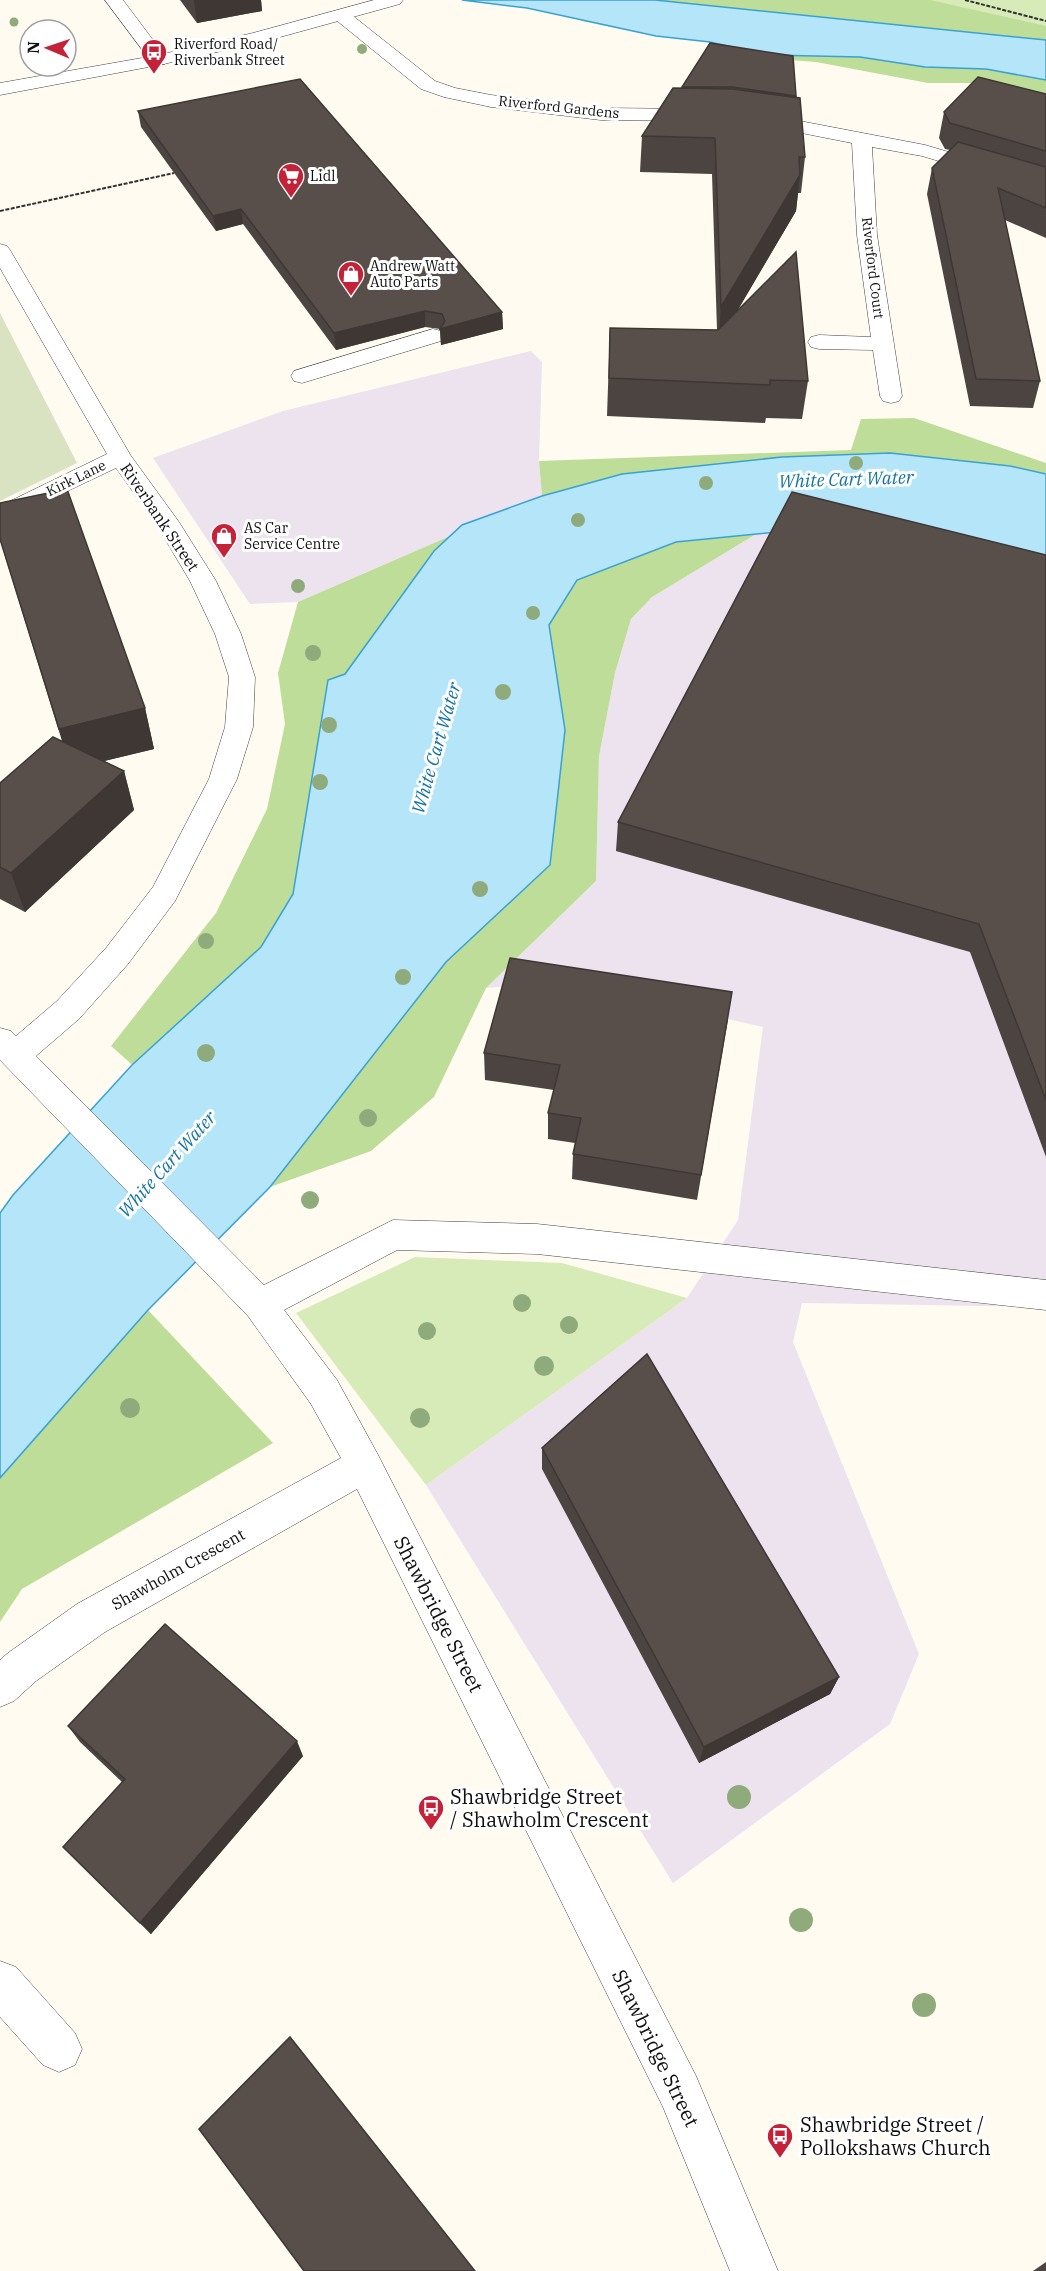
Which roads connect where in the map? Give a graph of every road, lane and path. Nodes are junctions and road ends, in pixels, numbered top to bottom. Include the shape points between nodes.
1 (114, 0) edge
2 (965, 0) edge
3 (389, 1) edge
4 (342, 16) junction
5 (1046, 21) edge
6 (159, 60) junction
7 (0, 89) edge
8 (719, 116) edge
9 (741, 117) edge
10 (862, 140) junction
11 (174, 173) edge
12 (1046, 187) edge
13 (0, 211) edge
14 (0, 250) edge
15 (433, 336) dead end
16 (819, 342) dead end
17 (883, 344) junction
18 (302, 376) dead end
19 (891, 396) dead end
20 (120, 457) junction
21 (0, 516) edge
22 (8, 1048) edge
23 (1046, 1295) edge
24 (260, 1305) junction
25 (364, 1465) junction
26 (0, 1687) edge
27 (0, 1983) edge
28 (59, 2049) dead end
29 (754, 2271) edge

1 - 6 street
2 - 5 path
3 - 4 street
4 - 6 street
4 - 8 street, Riverford Gardens via 428,84 451,93 601,114
6 - 7 street
9 - 10 street
10 - 12 street via 925,151
10 - 17 street, Riverford Court via 867,236
11 - 13 path
14 - 20 street, Riverbank Street
15 - 18 street
16 - 17 street
17 - 19 street, Riverford Court
20 - 21 street, Kirk Lane
20 - 22 street, Riverbank Street via 203,580 228,634 242,677 239,727 223,779 165,893 82,994
22 - 24 street, Shawbridge Street
23 - 24 street via 537,1239 393,1235
24 - 25 street, Shawbridge Street via 324,1392
25 - 26 street, Shawholm Crescent via 91,1618
25 - 29 street, Shawbridge Street via 680,2092
27 - 28 street

